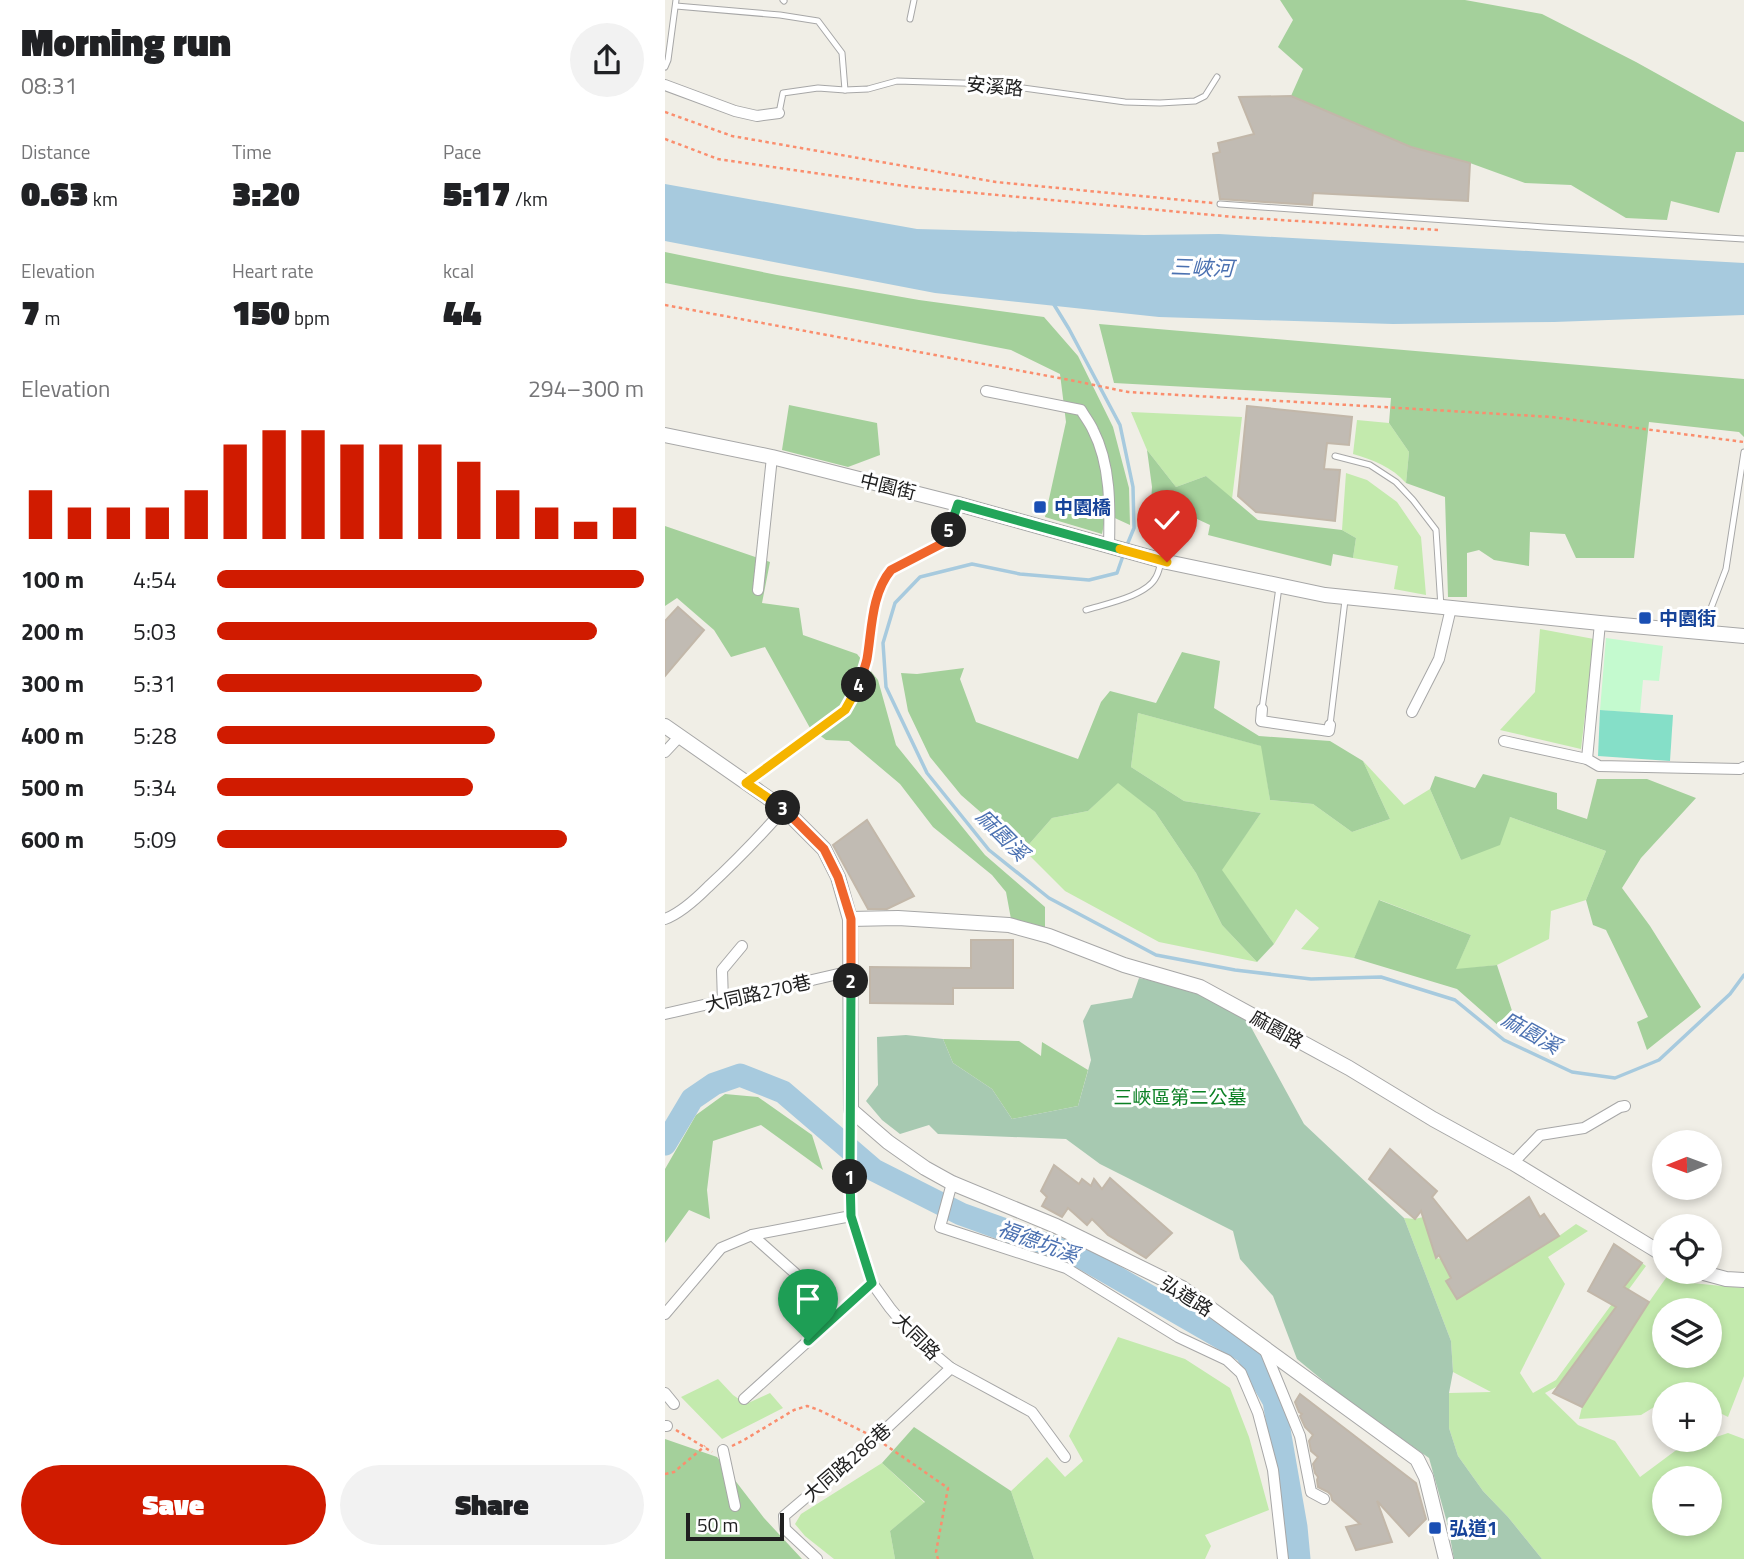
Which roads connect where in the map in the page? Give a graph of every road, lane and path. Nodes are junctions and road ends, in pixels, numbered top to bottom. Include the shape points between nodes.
1 (914, 0) edge
2 (676, 3) edge
3 (910, 19) dead end
4 (665, 67) edge
5 (1217, 77) dead end
6 (665, 85) edge
7 (845, 90) junction
8 (665, 112) edge
9 (779, 113) joint
10 (665, 139) edge
11 (911, 187) dead end
12 (1220, 204) joint
13 (1744, 239) edge
14 (665, 305) edge
15 (986, 391) dead end
16 (665, 435) edge
17 (1744, 442) edge
18 (1744, 452) edge
19 (1335, 456) dead end
20 (772, 457) junction
21 (958, 504) junction
22 (1109, 546) junction
23 (1164, 561) junction
24 (1280, 586) junction
25 (758, 590) dead end
26 (1345, 597) junction
27 (1446, 607) junction
28 (1086, 610) dead end
29 (1600, 623) junction
30 (1702, 632) junction
31 (1744, 636) edge
32 (1262, 709) joint
33 (1412, 712) dead end
34 (1331, 725) joint
35 (665, 726) edge
36 (680, 736) junction
37 (1504, 741) dead end
38 (776, 751) dead end
39 (665, 752) edge
40 (780, 758) junction
41 (1587, 759) junction
42 (1744, 767) edge
43 (746, 783) junction
44 (784, 809) junction
45 (665, 919) edge
46 (851, 919) junction
47 (742, 946) dead end
48 (851, 971) junction
49 (723, 1002) junction
50 (665, 1014) edge
51 (1625, 1106) dead end
52 (851, 1110) junction
53 (1513, 1163) junction
54 (951, 1189) junction
55 (851, 1216) junction
56 (753, 1235) junction
57 (1652, 1248) edge
58 (1722, 1278) edge
59 (1744, 1280) edge
60 (805, 1282) dead end
61 (872, 1283) junction
62 (665, 1314) edge
63 (1264, 1348) junction
64 (951, 1368) junction
65 (665, 1393) edge
66 (744, 1399) dead end
67 (674, 1404) dead end
68 (666, 1426) edge
69 (876, 1438) junction
70 (705, 1446) junction
71 (723, 1450) junction
72 (1065, 1457) dead end
73 (665, 1474) edge
74 (1324, 1499) dead end
75 (735, 1506) dead end
76 (817, 1559) edge
77 (937, 1559) edge
78 (1283, 1559) edge
79 (1446, 1559) edge

1 - 3 lane
2 - 4 lane
2 - 7 lane via 818,21 842,53
5 - 7 lane, 安溪路 via 1205,96 1160,103 956,83 897,81
6 - 9 street via 735,111 757,116
7 - 9 lane, 安溪路 via 783,93
8 - 12 path via 732,136 996,182
10 - 11 path via 718,159
12 - 13 lane
14 - 17 path via 1128,392 1552,417
15 - 22 street via 1081,411 1104,463 1110,504
16 - 20 street, 中園街
18 - 30 lane via 1726,569
19 - 27 lane via 1370,465 1396,482 1436,530
20 - 21 street, 中園街
20 - 25 street
21 - 22 street, 中園街
21 - 40 lane via 945,542 885,577 858,688 845,710
22 - 23 street
23 - 24 street
23 - 28 lane via 1146,588
24 - 26 street
24 - 32 lane
26 - 27 street
26 - 34 lane
27 - 29 street
27 - 33 street via 1439,659
29 - 30 street
29 - 41 street
30 - 31 street
32 - 34 street via 1261,721 1329,731
35 - 36 street
36 - 39 street
36 - 43 street
37 - 41 street
38 - 40 lane
40 - 43 lane
41 - 42 street via 1599,766
43 - 44 street
44 - 45 street via 739,859 694,900
44 - 46 street via 824,849
46 - 48 street
46 - 53 street, 麻園路 via 1009,925 1200,988
47 - 49 street via 722,970
48 - 49 street, 大同路270巷
48 - 52 street
49 - 50 street, 大同路270巷
51 - 53 street via 1584,1128 1540,1135
52 - 54 street, 弘道路
52 - 55 street, 大同路
53 - 57 street, 麻園路
54 - 63 street, 弘道路 via 1056,1226 1182,1288
54 - 78 street via 940,1227 1066,1268 1178,1337 1227,1360 1241,1373 1258,1413 1273,1470
55 - 56 street
55 - 61 street, 大同路
56 - 60 street
56 - 62 street via 721,1248
58 - 59 street
61 - 64 street, 大同路 via 915,1338
61 - 66 street
63 - 74 street via 1300,1436 1311,1492
63 - 79 street, 弘道路 via 1417,1459 1426,1477
64 - 69 street, 大同路286巷
64 - 72 street, 大同路 via 1032,1412
65 - 67 street
68 - 70 path
69 - 71 path via 807,1406
69 - 76 street, 大同路286巷 via 783,1516 785,1529
69 - 77 path via 949,1488
70 - 71 path via 712,1452
70 - 73 path via 674,1472
71 - 75 street

